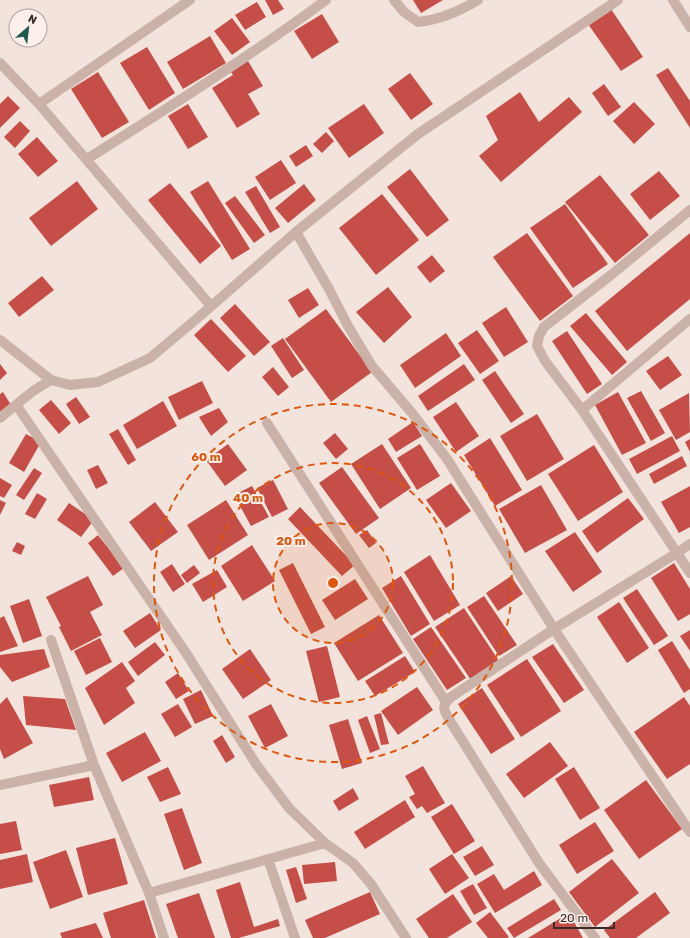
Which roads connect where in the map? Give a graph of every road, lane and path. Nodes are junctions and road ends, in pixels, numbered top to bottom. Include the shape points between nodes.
1 (190, 0) edge
2 (326, 0) edge
3 (394, 0) edge
4 (478, 0) edge
5 (618, 0) edge
6 (673, 0) edge
7 (690, 27) edge
8 (0, 63) edge
9 (39, 104) junction
10 (87, 159) junction
11 (690, 210) edge
12 (296, 232) junction
13 (211, 306) junction
14 (690, 320) edge
15 (0, 340) edge
16 (51, 380) junction
17 (17, 406) junction
18 (582, 410) junction
19 (0, 418) edge
20 (267, 423) dead end
21 (690, 544) edge
22 (677, 552) junction
23 (690, 573) edge
24 (554, 629) junction
25 (51, 640) dead end
26 (446, 702) junction
27 (94, 765) junction
28 (0, 785) edge
29 (690, 832) edge
30 (325, 843) junction
31 (268, 859) junction
32 (149, 894) junction
33 (164, 938) edge
34 (295, 938) edge
35 (406, 938) edge
36 (595, 938) edge

1 - 9 street
2 - 10 street via 205,85
3 - 4 street via 404,12 418,22 439,18
5 - 12 street via 418,134
6 - 7 street
8 - 9 street
9 - 10 street
10 - 13 street
11 - 18 street via 558,315 544,327 539,336 537,346 545,361
12 - 13 street
12 - 24 street via 372,366 447,460
13 - 16 street via 150,358 98,382 70,385
14 - 18 street
15 - 16 street
16 - 17 street
17 - 19 street
17 - 30 street via 186,653 256,764 289,808
18 - 22 street
20 - 26 street
21 - 22 street
22 - 23 street
22 - 24 street
24 - 26 street
24 - 29 street
25 - 27 street
26 - 36 street via 443,710 539,863
27 - 28 street
27 - 32 street
30 - 31 street
30 - 35 street via 353,863 371,884
31 - 32 street
31 - 34 street
32 - 33 street

